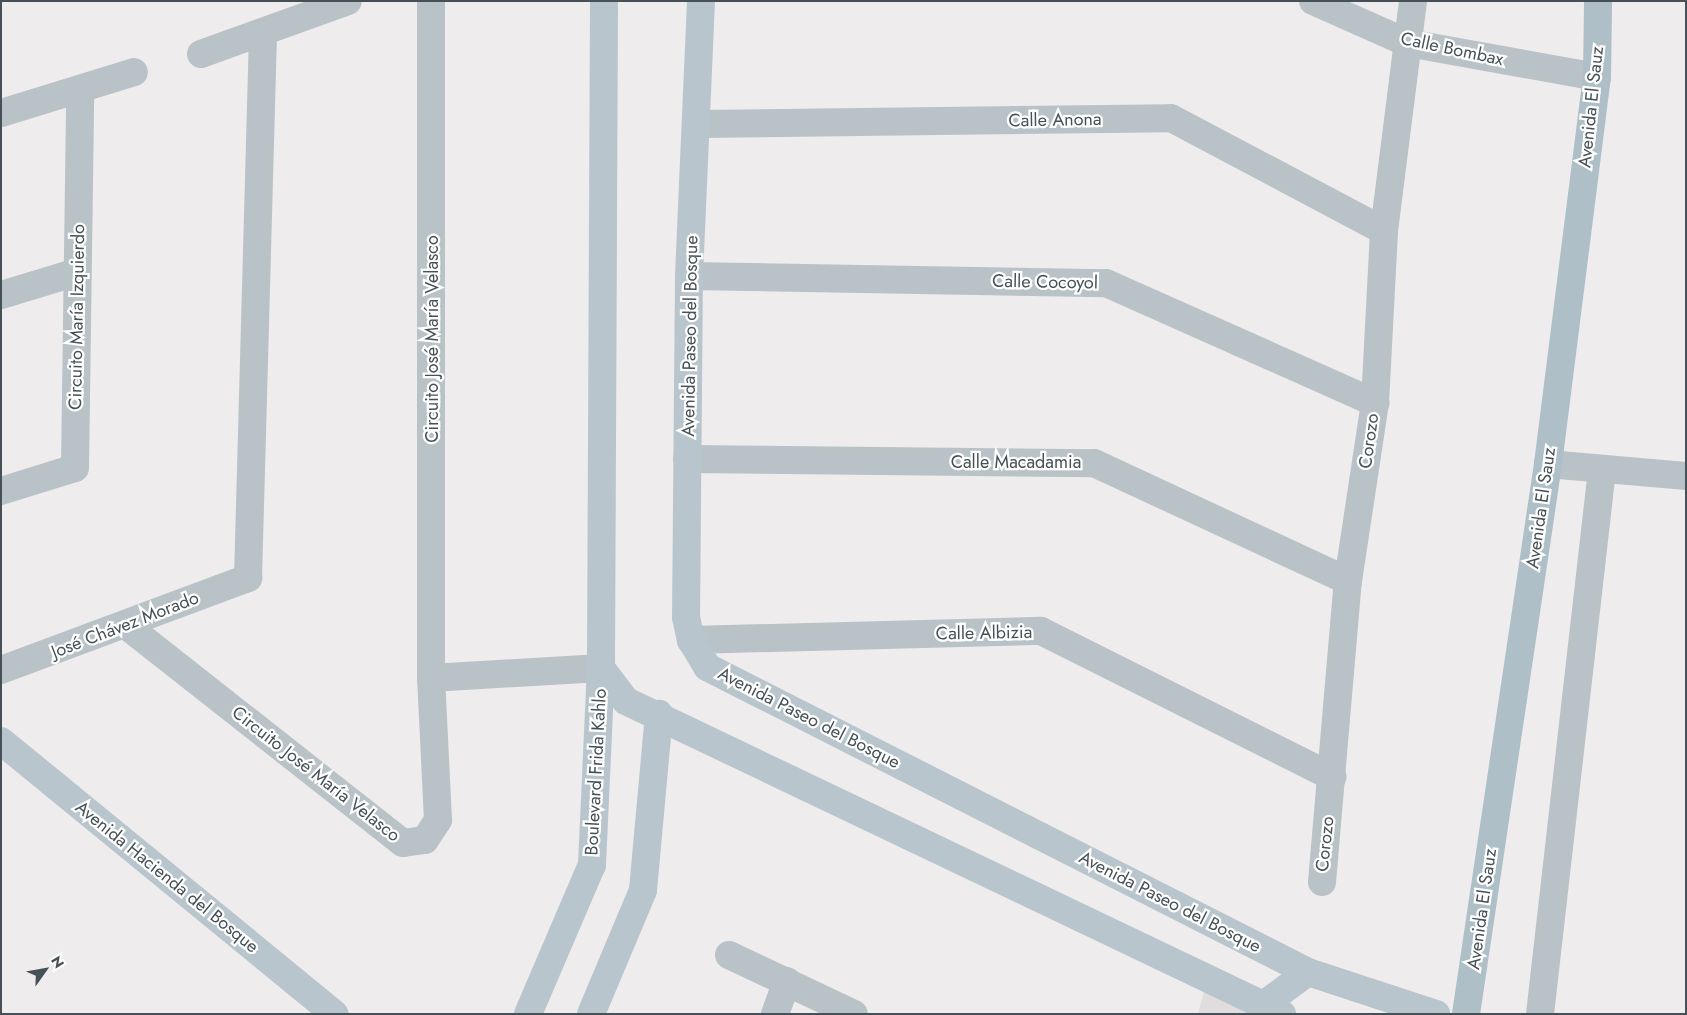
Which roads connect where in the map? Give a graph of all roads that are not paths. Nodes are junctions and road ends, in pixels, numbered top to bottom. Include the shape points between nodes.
1 (348, 1) edge
2 (431, 1) edge
3 (604, 1) edge
4 (701, 1) edge
5 (1313, 1) edge
6 (1413, 1) edge
7 (1598, 1) edge
8 (263, 34) junction
9 (1408, 43) junction
10 (201, 54) dead end
11 (134, 72) dead end
12 (1597, 77) junction
13 (80, 89) junction
14 (1, 113) edge
15 (698, 124) junction
16 (1384, 232) junction
17 (76, 272) junction
18 (689, 276) junction
19 (1, 295) edge
20 (1375, 403) junction
21 (688, 460) junction
22 (1548, 464) junction
23 (1602, 470) junction
24 (1686, 476) edge
25 (1, 491) edge
26 (1348, 581) junction
27 (128, 626) junction
28 (691, 640) junction
29 (601, 668) junction
30 (1, 670) edge
31 (431, 678) junction
32 (658, 714) junction
33 (1, 741) edge
34 (1332, 777) junction
35 (1322, 882) dead end
36 (729, 955) dead end
37 (1308, 972) junction
38 (787, 981) junction
39 (1272, 1010) edge
40 (334, 1014) edge
41 (528, 1014) edge
42 (591, 1014) edge
43 (775, 1014) edge
44 (854, 1014) edge
45 (1436, 1014) edge
46 (1466, 1014) edge
47 (1540, 1014) edge

1 - 8 street
2 - 31 street, Circuito José María Velasco
3 - 29 main road
4 - 15 main road, Avenida Paseo del Bosque
5 - 9 street, Calle Bombax
6 - 9 street, Corozo
7 - 12 main road, Avenida El Sauz
8 - 10 street
8 - 27 street, José Chávez Morado via 248,578
9 - 12 street, Calle Bombax
9 - 16 street, Corozo
11 - 13 street
12 - 22 main road, Avenida El Sauz
13 - 14 street
13 - 17 street, Circuito María Izquierdo
15 - 16 street, Calle Anona via 1171,118
15 - 18 main road, Avenida Paseo del Bosque
16 - 20 street, Corozo
17 - 19 street
17 - 25 street, Circuito María Izquierdo via 76,468
18 - 20 street, Calle Cocoyol via 1106,283
18 - 21 main road, Avenida Paseo del Bosque
20 - 26 street, Corozo
21 - 26 street, Calle Macadamia via 1094,463
21 - 28 main road, Avenida Paseo del Bosque via 686,617
22 - 23 street
22 - 46 main road, Avenida El Sauz
23 - 24 street
23 - 47 street
26 - 34 street, Corozo
27 - 30 street, José Chávez Morado
27 - 31 street, Circuito José María Velasco via 403,843 426,840 438,820
28 - 34 street, Calle Albizia via 1041,631
28 - 37 main road, Avenida Paseo del Bosque via 707,666
29 - 31 street
29 - 32 main road via 626,701
29 - 41 main road, Boulevard Frida Kahlo via 592,865
32 - 39 main road
32 - 42 main road via 643,890
33 - 40 main road, Avenida Hacienda del Bosque
34 - 35 street, Corozo
36 - 38 street
37 - 39 main road
37 - 45 main road, Avenida Paseo del Bosque
38 - 43 street
38 - 44 street

